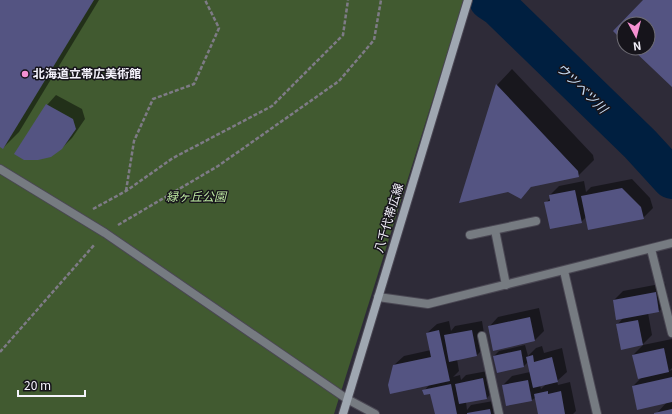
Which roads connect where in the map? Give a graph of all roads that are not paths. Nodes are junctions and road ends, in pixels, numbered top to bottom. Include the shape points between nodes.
1 (468, 0) edge
2 (0, 169) edge
3 (536, 221) dead end
4 (494, 230) junction
5 (470, 235) dead end
6 (672, 243) edge
7 (651, 249) junction
8 (564, 271) junction
9 (506, 285) junction
10 (378, 297) junction
11 (672, 334) edge
12 (482, 336) dead end
13 (347, 399) junction
14 (343, 414) edge
15 (375, 414) edge
16 (499, 414) edge
17 (596, 414) edge

1 - 10 main road, 八千代帯広線
2 - 13 street via 105,233
3 - 4 street
4 - 5 street
4 - 9 street
6 - 7 street
7 - 8 street
7 - 11 street
8 - 9 street
8 - 17 street
9 - 10 street via 428,304
10 - 13 main road, 八千代帯広線
12 - 16 street
13 - 14 main road, 八千代帯広線
13 - 15 street

